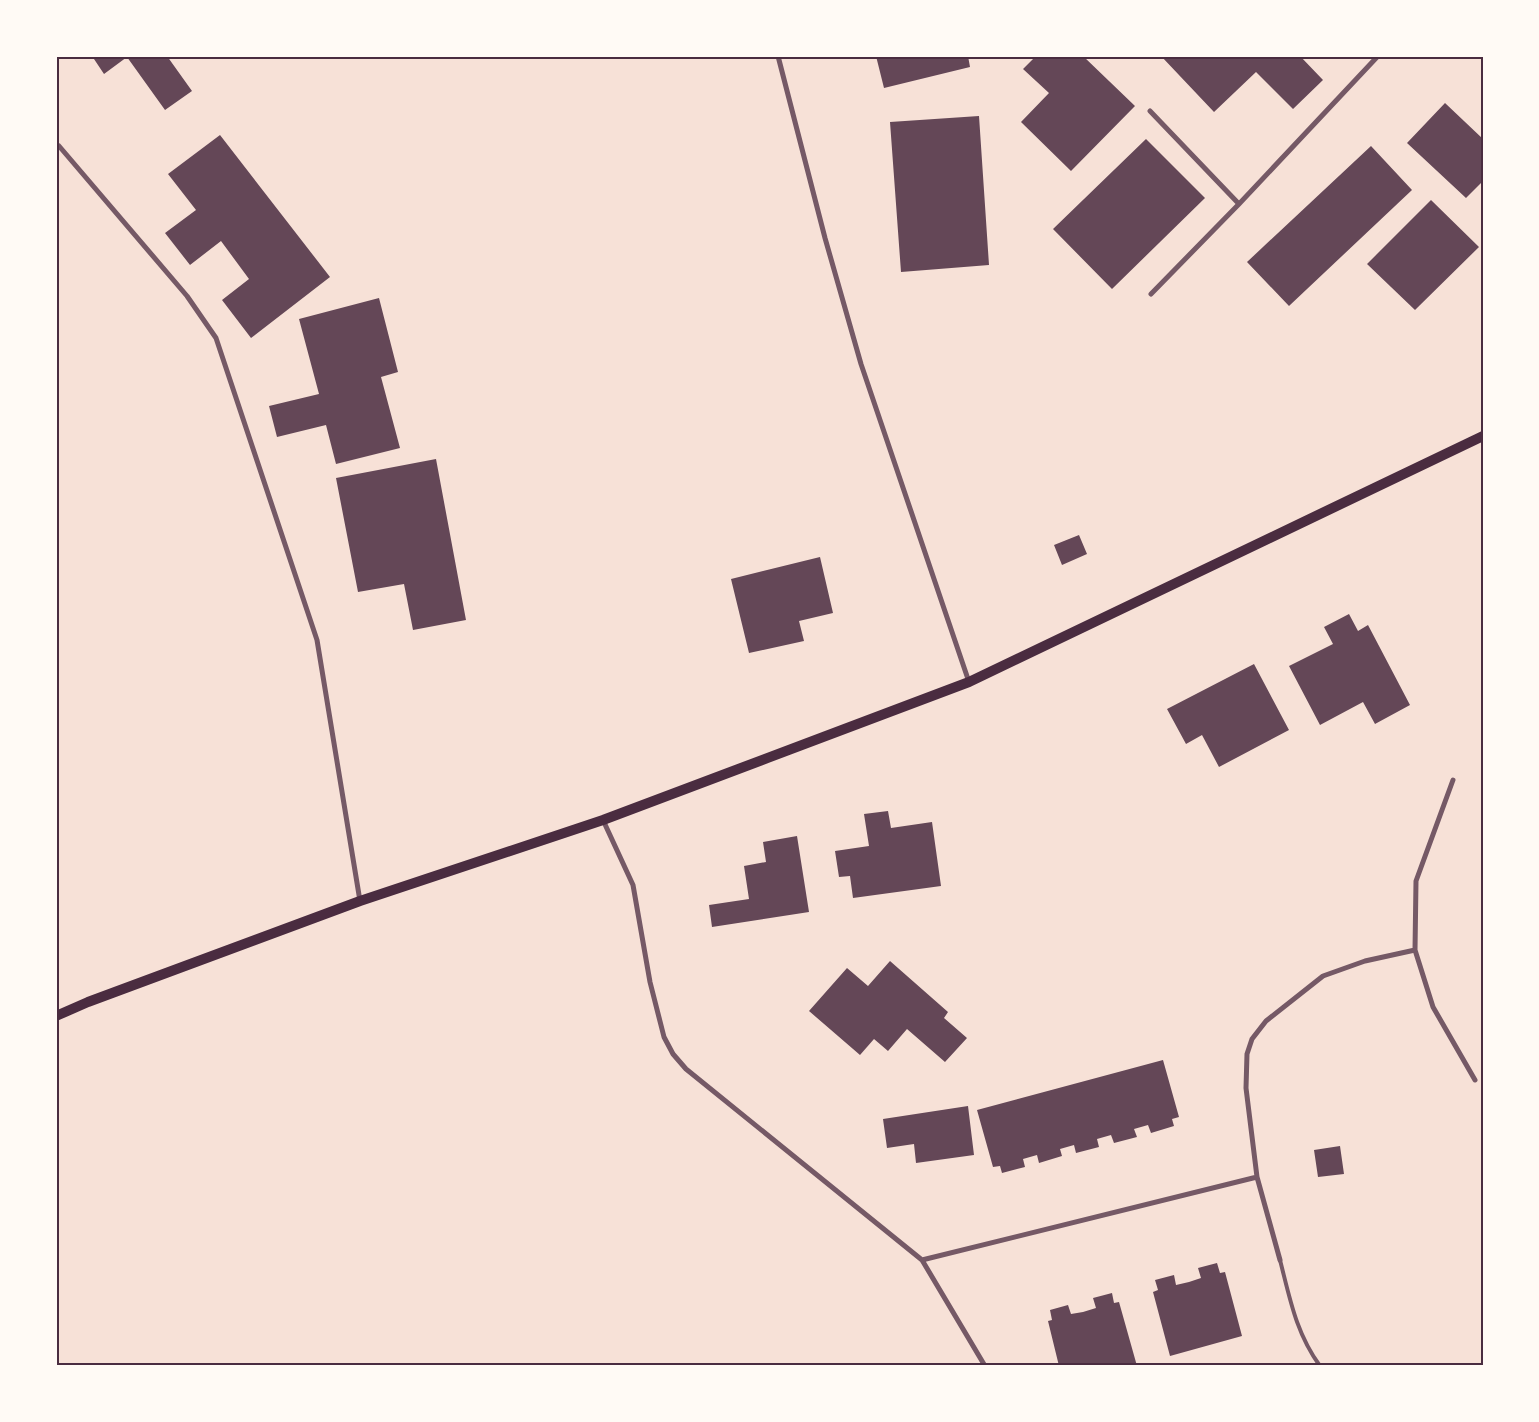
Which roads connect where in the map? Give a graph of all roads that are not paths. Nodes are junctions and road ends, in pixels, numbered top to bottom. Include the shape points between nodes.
1 (778, 56) edge
2 (1378, 56) edge
3 (1150, 111) dead end
4 (59, 146) dead end
5 (1239, 204) junction
6 (1151, 294) dead end
7 (1483, 436) edge
8 (969, 682) junction
9 (1453, 780) dead end
10 (604, 820) junction
11 (360, 901) junction
12 (1415, 950) junction
13 (56, 1016) edge
14 (1475, 1080) dead end
15 (1257, 1177) junction
16 (922, 1260) junction
17 (1280, 1260) joint
18 (985, 1366) edge
19 (1320, 1366) edge

1 - 8 street via 861,364
2 - 5 street
3 - 5 street
4 - 11 street via 187,296 216,338 317,640
5 - 6 street
7 - 8 main road
8 - 10 main road
9 - 12 street via 1416,881
10 - 11 main road
10 - 16 street via 633,885 650,982 664,1037 673,1054 686,1069
11 - 13 main road
12 - 14 street via 1434,1007
12 - 15 street via 1365,961 1323,976 1266,1021 1252,1039 1247,1054 1246,1088
15 - 16 street
15 - 17 street
16 - 18 street
17 - 19 lane via 1298,1327

